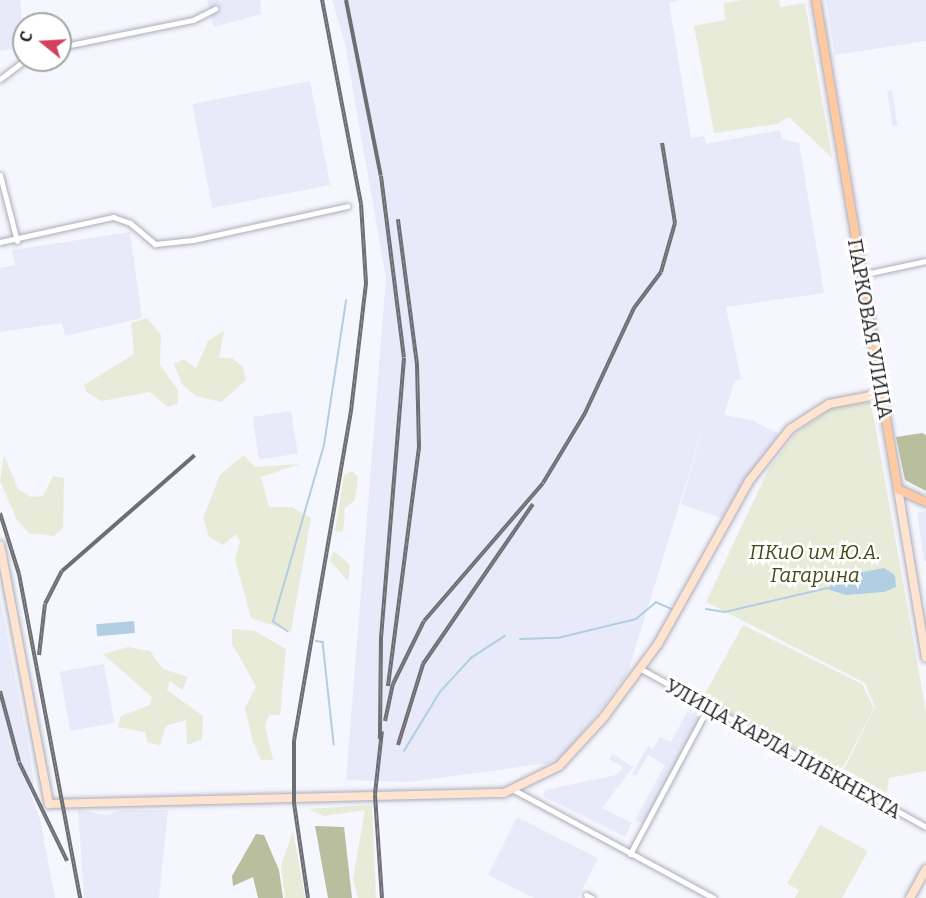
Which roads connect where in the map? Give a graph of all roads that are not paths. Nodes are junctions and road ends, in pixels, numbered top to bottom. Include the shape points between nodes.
1 (816, 0) edge
2 (214, 9) dead end
3 (72, 45) edge
4 (12, 70) edge
5 (0, 79) edge
6 (0, 175) edge
7 (347, 206) dead end
8 (17, 241) junction
9 (0, 242) edge
10 (926, 261) edge
11 (861, 275) junction
12 (881, 393) junction
13 (898, 489) junction
14 (926, 502) edge
15 (0, 545) edge
16 (926, 658) edge
17 (641, 669) junction
18 (707, 709) junction
19 (514, 790) junction
20 (926, 827) edge
21 (630, 854) junction
22 (926, 869) edge
23 (714, 898) edge
24 (910, 898) edge

1 - 11 main road, ПАРКОВАЯ УЛИЦА
2 - 3 street via 193,20
4 - 5 street
6 - 8 street
7 - 8 street via 184,242 154,244 130,223 113,217 38,230
8 - 9 street
10 - 11 street
11 - 12 main road, ПАРКОВАЯ УЛИЦА
12 - 13 main road, ПАРКОВАЯ УЛИЦА
12 - 17 street via 830,404 789,429 749,481
13 - 14 main road
13 - 16 street, ПАРКОВАЯ УЛИЦА
15 - 19 street via 48,804
17 - 18 street, УЛИЦА КАРЛА ЛИБКНЕХТА
17 - 19 street via 576,752
18 - 20 street, УЛИЦА КАРЛА ЛИБКНЕХТА
18 - 21 street
19 - 21 street
21 - 23 street
22 - 24 street

